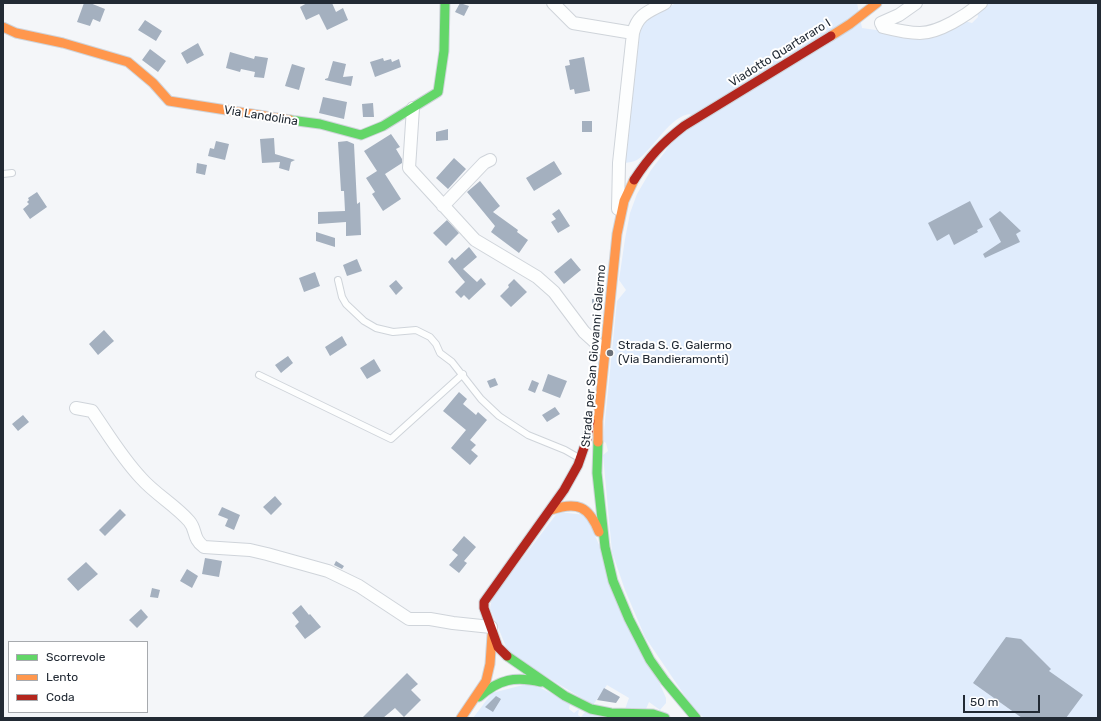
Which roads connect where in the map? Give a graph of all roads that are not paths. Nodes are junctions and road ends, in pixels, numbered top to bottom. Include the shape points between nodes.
1 (445, 3) edge
2 (553, 3) edge
3 (665, 3) edge
4 (877, 3) edge
5 (916, 3) edge
6 (981, 3) edge
7 (3, 27) edge
8 (633, 33) junction
9 (413, 108) junction
10 (694, 120) joint
11 (490, 160) dead end
12 (12, 173) dead end
13 (3, 174) edge
14 (443, 206) junction
15 (617, 234) junction
16 (338, 280) dead end
17 (605, 355) junction
18 (463, 374) junction
19 (259, 375) dead end
20 (76, 408) dead end
21 (565, 450) junction
22 (588, 452) junction
23 (551, 510) junction
24 (605, 547) junction
25 (492, 630) junction
26 (665, 681) junction
27 (547, 684) junction
28 (470, 706) junction
29 (662, 716) edge
30 (461, 718) edge
31 (696, 718) edge

1 - 9 main road, Via Landolina via 444,51 438,92
2 - 8 street via 573,23
3 - 8 street via 640,17
4 - 10 main road, Viadotto Quartararo I via 850,24
5 - 6 street via 881,23 883,27 921,33 954,22
7 - 9 main road, Via Landolina via 16,33 63,43 128,62 169,101 320,124 362,135
8 - 15 street via 619,163
9 - 14 street via 409,168
10 - 15 main road, Strada per San Giovanni Galermo via 664,142 634,180 624,201
11 - 14 street via 484,163
12 - 13 lane
14 - 17 street via 475,240 537,277 554,292
15 - 17 main road, Strada per San Giovanni Galermo
16 - 18 lane via 346,304 364,321 376,328 393,332 421,332 430,337 440,353
17 - 22 main road, Strada per San Giovanni Galermo via 598,421
17 - 22 main road via 587,439
18 - 19 lane via 391,439
18 - 21 lane via 471,388 499,416 528,435
20 - 25 street via 92,411 142,480 190,522 196,539 204,547 250,550 328,572 359,586 410,619 430,619
21 - 22 lane
21 - 22 lane
22 - 23 main road
22 - 24 main road, Strada per San Giovanni Galermo via 599,499
23 - 24 main road via 574,504 587,510 596,522
23 - 25 main road via 484,602
24 - 26 main road, Strada per San Giovanni Galermo via 613,581 629,619 650,660
25 - 27 main road via 501,651
25 - 28 main road via 486,681
26 - 29 main road via 671,706
26 - 31 main road, Strada per San Giovanni Galermo
27 - 28 main road via 516,678 506,680 486,690
27 - 29 main road via 588,708 598,711
28 - 30 main road

